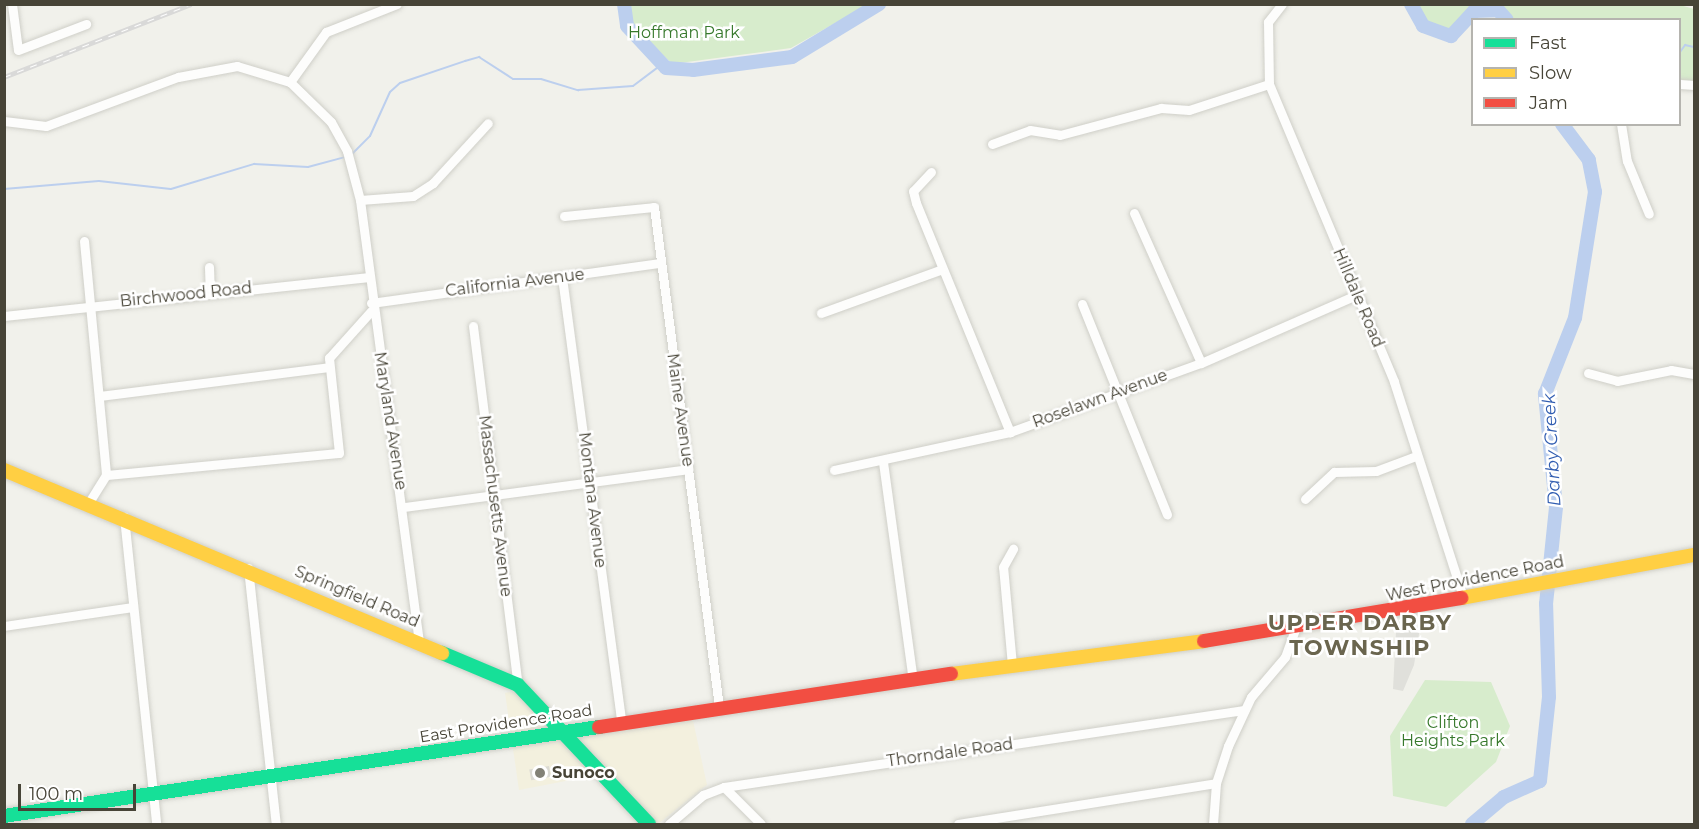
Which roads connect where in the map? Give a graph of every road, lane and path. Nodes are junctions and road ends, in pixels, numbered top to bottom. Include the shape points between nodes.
1 (12, 4) edge
2 (397, 4) edge
3 (1282, 4) edge
4 (86, 24) dead end
5 (290, 82) junction
6 (1269, 84) junction
7 (4, 121) edge
8 (489, 123) dead end
9 (1621, 126) edge
10 (992, 144) dead end
11 (931, 172) dead end
12 (360, 200) junction
13 (1134, 213) dead end
14 (1649, 214) dead end
15 (564, 216) dead end
16 (84, 241) dead end
17 (660, 263) junction
18 (209, 267) dead end
19 (940, 270) junction
20 (367, 277) junction
21 (562, 277) junction
22 (210, 293) junction
23 (1356, 295) junction
24 (1082, 304) dead end
25 (88, 305) junction
26 (371, 307) junction
27 (821, 313) dead end
28 (4, 316) edge
29 (473, 326) dead end
30 (1201, 363) junction
31 (328, 367) junction
32 (1587, 373) dead end
33 (1695, 374) edge
34 (1118, 393) junction
35 (100, 396) junction
36 (1010, 432) junction
37 (1416, 456) junction
38 (883, 462) junction
39 (688, 469) junction
40 (4, 470) edge
41 (834, 470) dead end
42 (106, 474) junction
43 (590, 483) junction
44 (492, 496) junction
45 (1305, 499) dead end
46 (90, 502) junction
47 (404, 507) junction
48 (1167, 514) dead end
49 (124, 517) junction
50 (1013, 549) dead end
51 (1695, 555) edge
52 (248, 568) junction
53 (1462, 597) junction
54 (132, 607) junction
55 (4, 626) edge
56 (1295, 629) junction
57 (418, 642) junction
58 (1012, 664) junction
59 (913, 681) junction
60 (518, 685) junction
61 (719, 707) junction
62 (1244, 710) junction
63 (621, 722) junction
64 (561, 733) junction
65 (269, 776) junction
66 (1216, 783) junction
67 (724, 787) junction
68 (152, 794) junction
69 (4, 816) edge
70 (641, 822) edge
71 (156, 825) edge
72 (276, 825) edge
73 (669, 825) edge
74 (761, 825) edge
75 (958, 825) edge
76 (1213, 825) edge

1 - 4 street via 18,50
2 - 5 street via 326,32
3 - 6 street, Hilldale Road via 1268,22
5 - 7 street via 237,66 209,70 46,126
5 - 12 street, Maryland Avenue via 331,122 347,152
6 - 10 street via 1188,110 1161,108 1060,135 1030,130
6 - 23 street, Hilldale Road
8 - 12 street via 433,183 413,196
9 - 14 street via 1627,161
11 - 19 street via 913,191
12 - 20 street, Maryland Avenue
13 - 30 street
15 - 17 street, Maine Avenue via 652,203
16 - 25 street
17 - 21 street, California Avenue
17 - 39 street, Maine Avenue
18 - 22 street
19 - 27 street
19 - 36 street via 956,297
20 - 22 street, Birchwood Road
20 - 26 street, Maryland Avenue
21 - 26 street, California Avenue
21 - 43 street, Montana Avenue
22 - 25 street, Birchwood Road
23 - 30 street, Roselawn Avenue
23 - 37 street, Hilldale Road via 1394,382
24 - 34 street
25 - 28 street, Birchwood Road
25 - 35 street
26 - 31 street via 334,348
26 - 47 street, Maryland Avenue
29 - 44 street, Massachusetts Avenue
30 - 34 street, Roselawn Avenue
31 - 35 street
31 - 42 street via 339,453
32 - 33 street via 1617,381 1671,370
34 - 36 street, Roselawn Avenue
34 - 48 street
35 - 42 street
36 - 38 street, Roselawn Avenue
37 - 45 street via 1376,471 1334,472
37 - 53 street, Hilldale Road
38 - 41 street, Roselawn Avenue
38 - 59 street
39 - 43 street
39 - 61 street, Maine Avenue
40 - 46 street, Springfield Road
42 - 46 street
43 - 44 street
43 - 63 street, Montana Avenue
44 - 47 street
44 - 60 street, Massachusetts Avenue
46 - 49 street, Springfield Road
47 - 57 street, Maryland Avenue
49 - 52 street, Springfield Road
49 - 54 street
50 - 58 street via 1003,567
51 - 53 street, West Providence Road
52 - 57 street, Springfield Road
52 - 65 street
53 - 56 street, West Providence Road
54 - 55 street
54 - 68 street
56 - 58 street, West Providence Road
56 - 62 street via 1285,657
57 - 60 street, Springfield Road
58 - 59 street, East Providence Road
59 - 61 street, East Providence Road
60 - 64 street, Springfield Road
61 - 63 street, East Providence Road
62 - 66 street
62 - 67 street, Thorndale Road
63 - 64 street, East Providence Road
64 - 65 street, East Providence Road
64 - 70 street, Springfield Road
65 - 68 street, East Providence Road
65 - 72 street
66 - 75 street
66 - 76 street
67 - 73 street, Thorndale Road via 703,795
67 - 74 street
68 - 69 street, East Providence Road
68 - 71 street

